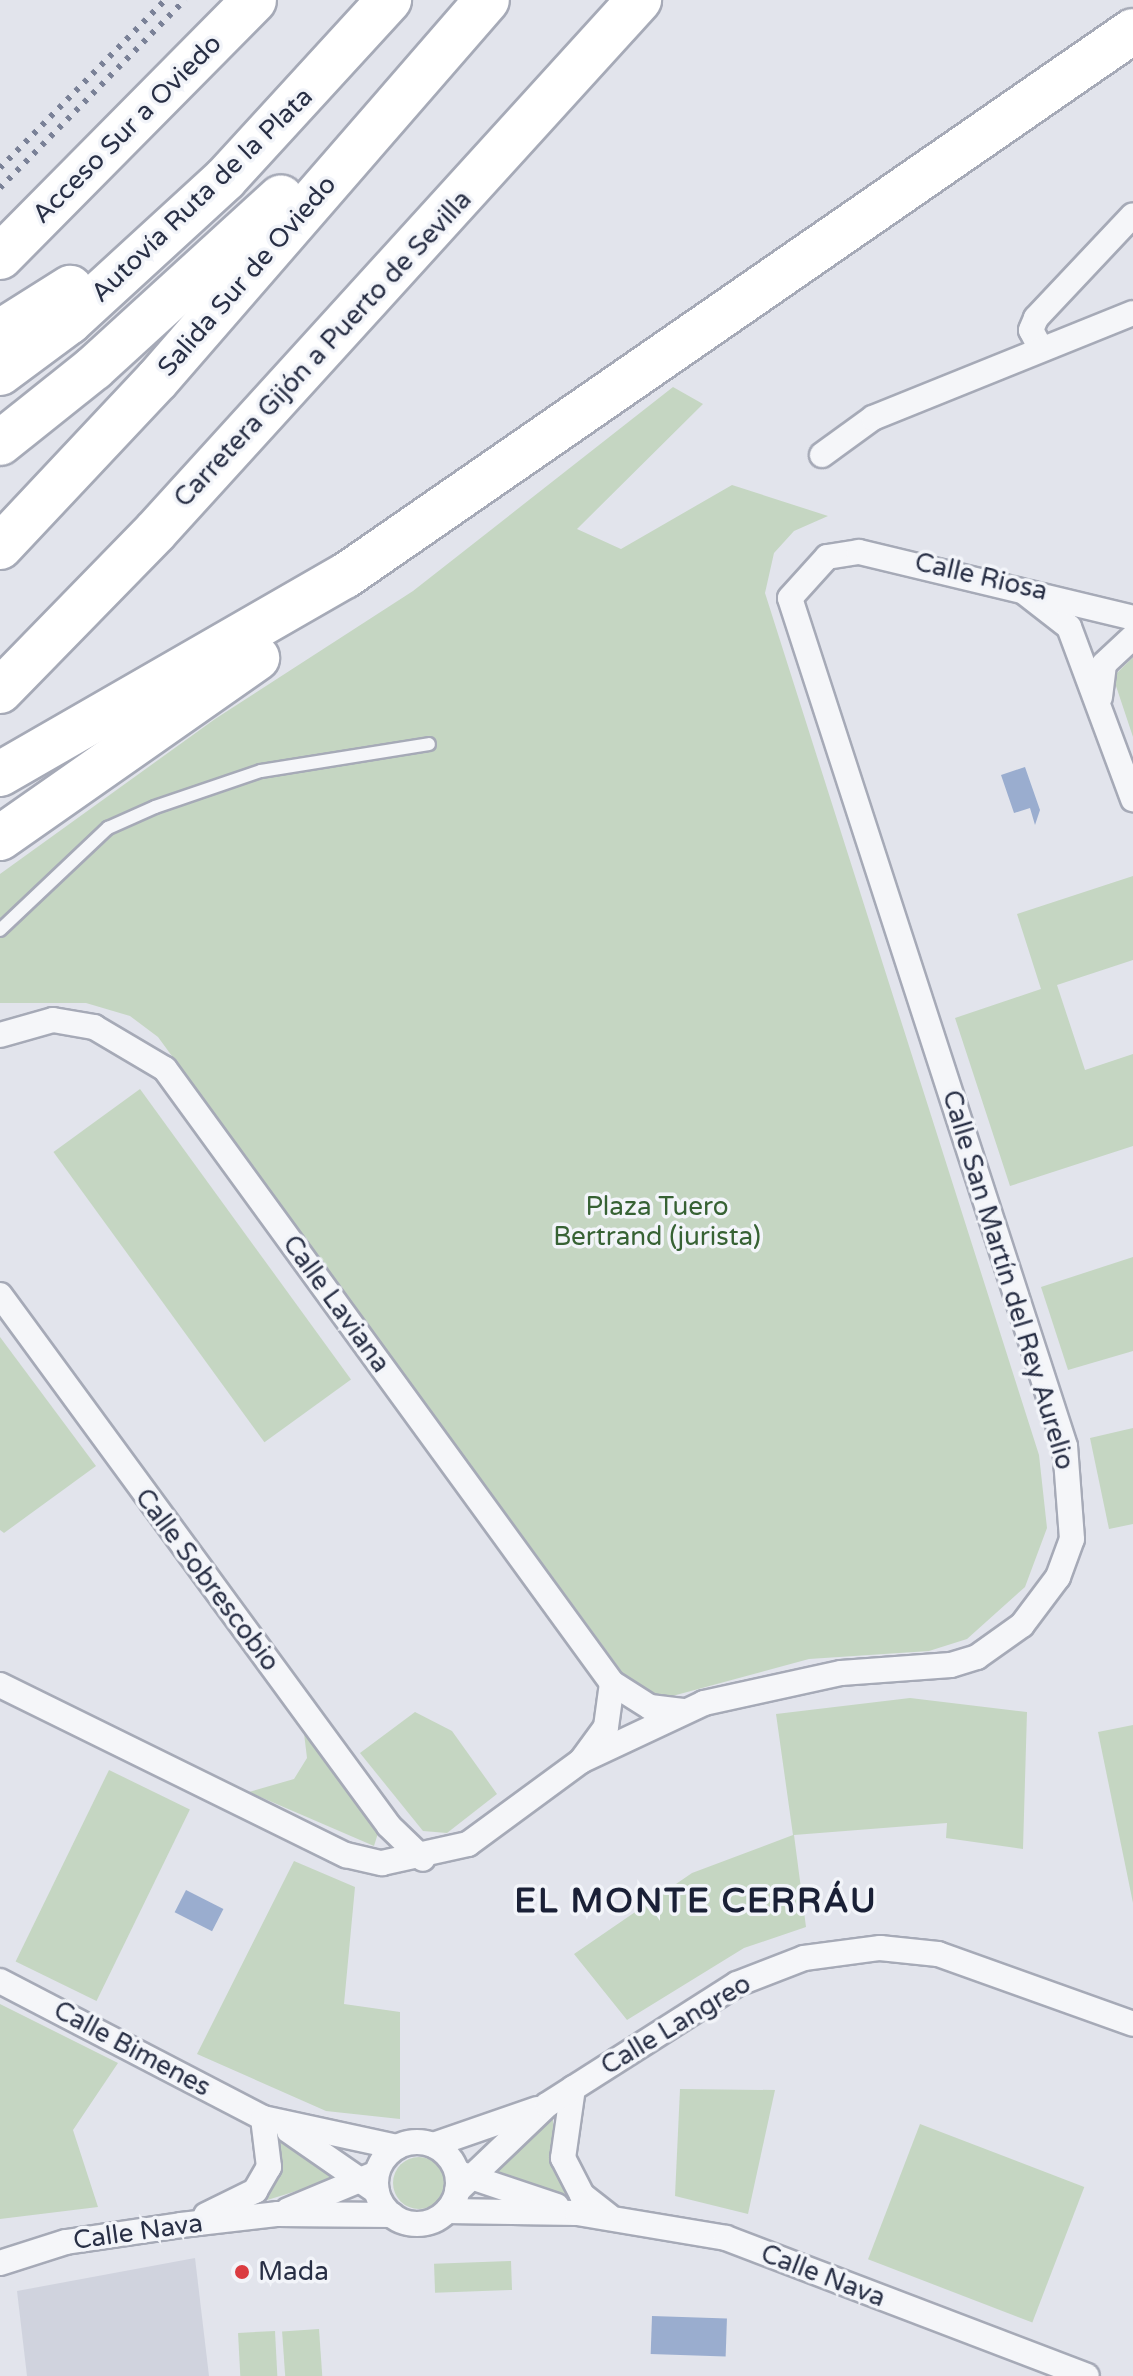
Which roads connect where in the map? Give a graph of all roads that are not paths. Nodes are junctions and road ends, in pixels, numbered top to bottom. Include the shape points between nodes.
1 (254, 0) edge
2 (386, 0) edge
3 (484, 0) edge
4 (639, 0) edge
5 (1133, 31) edge
6 (1133, 215) edge
7 (0, 257) edge
8 (1133, 313) edge
9 (715, 319) junction
10 (0, 332) edge
11 (1041, 349) junction
12 (0, 373) edge
13 (0, 443) edge
14 (822, 455) dead end
15 (0, 547) edge
16 (827, 557) joint
17 (1007, 582) junction
18 (1133, 618) edge
19 (1133, 637) edge
20 (0, 691) edge
21 (1100, 697) junction
22 (429, 744) dead end
23 (11, 768) edge
24 (1133, 799) edge
25 (0, 838) edge
26 (0, 930) edge
27 (0, 1035) edge
28 (0, 1295) edge
29 (612, 1683) junction
30 (0, 1685) edge
31 (683, 1711) junction
32 (581, 1761) junction
33 (423, 1859) junction
34 (0, 1981) edge
35 (1133, 2024) edge
36 (573, 2088) junction
37 (547, 2105) junction
38 (272, 2121) junction
39 (433, 2145) junction
40 (397, 2147) junction
41 (371, 2182) junction
42 (458, 2188) junction
43 (577, 2213) junction
44 (278, 2214) junction
45 (392, 2215) junction
46 (611, 2217) junction
47 (181, 2225) junction
48 (66, 2242) junction
49 (0, 2245) edge
50 (0, 2263) edge
51 (1065, 2373) edge
52 (1087, 2376) edge

1 - 7 highway, Acceso Sur a Oviedo
2 - 10 highway via 105,261
2 - 12 highway, Autovía Ruta de la Plata via 225,179 69,322
3 - 13 highway, Autovía Ruta de la Plata via 247,231
3 - 15 highway, Salida Sur de Oviedo via 157,380
4 - 20 highway, Carretera Gijón a Puerto de Sevilla via 167,519
5 - 9 highway
6 - 11 street via 1036,318 1031,330
8 - 11 street
9 - 23 highway via 345,576
9 - 25 highway via 463,518
11 - 14 street via 873,418
16 - 17 street, Calle Riosa via 859,552
16 - 31 street, Calle San Martín del Rey Aurelio via 790,598 792,620 1065,1446 1075,1522 1043,1600 977,1657 793,1680
17 - 18 street, Calle Riosa
17 - 21 street via 1069,627
19 - 21 street via 1104,664
21 - 24 street
22 - 26 lane via 261,771 155,807 96,838
27 - 29 street, Calle Laviana via 53,1020 94,1027 165,1069
28 - 33 street, Calle Sobrescobio via 389,1826
29 - 31 street, Calle Laviana via 650,1707
29 - 32 street via 606,1727
30 - 33 street, Calle San Martín del Rey Aurelio via 346,1855 382,1863
31 - 32 street, Calle San Martín del Rey Aurelio via 614,1751
32 - 33 street, Calle San Martín del Rey Aurelio via 468,1844
34 - 38 street, Calle Bimenes
35 - 36 street, Calle Langreo via 960,1959 896,1948 842,1950 737,1984
36 - 37 street, Calle Langreo
36 - 46 street via 563,2158 582,2195
37 - 39 street, Calle Langreo
37 - 42 street, Calle Langreo
38 - 40 street, Calle Bimenes
38 - 41 street, Calle Bimenes
38 - 47 street via 269,2167 255,2191
39 - 40 street
39 - 42 street
40 - 41 street
41 - 44 street, Calle Nava
41 - 45 street
42 - 43 street, Calle Nava
42 - 43 street, Calle Nava
42 - 45 street via 414,2224
43 - 46 street, Calle Nava
44 - 45 street, Calle Nava
44 - 47 street, Calle Nava
46 - 51 street, Calle Nava via 726,2238
47 - 48 street, Calle Nava
48 - 49 street
48 - 50 street, Calle Nava
51 - 52 street, Calle Nava

